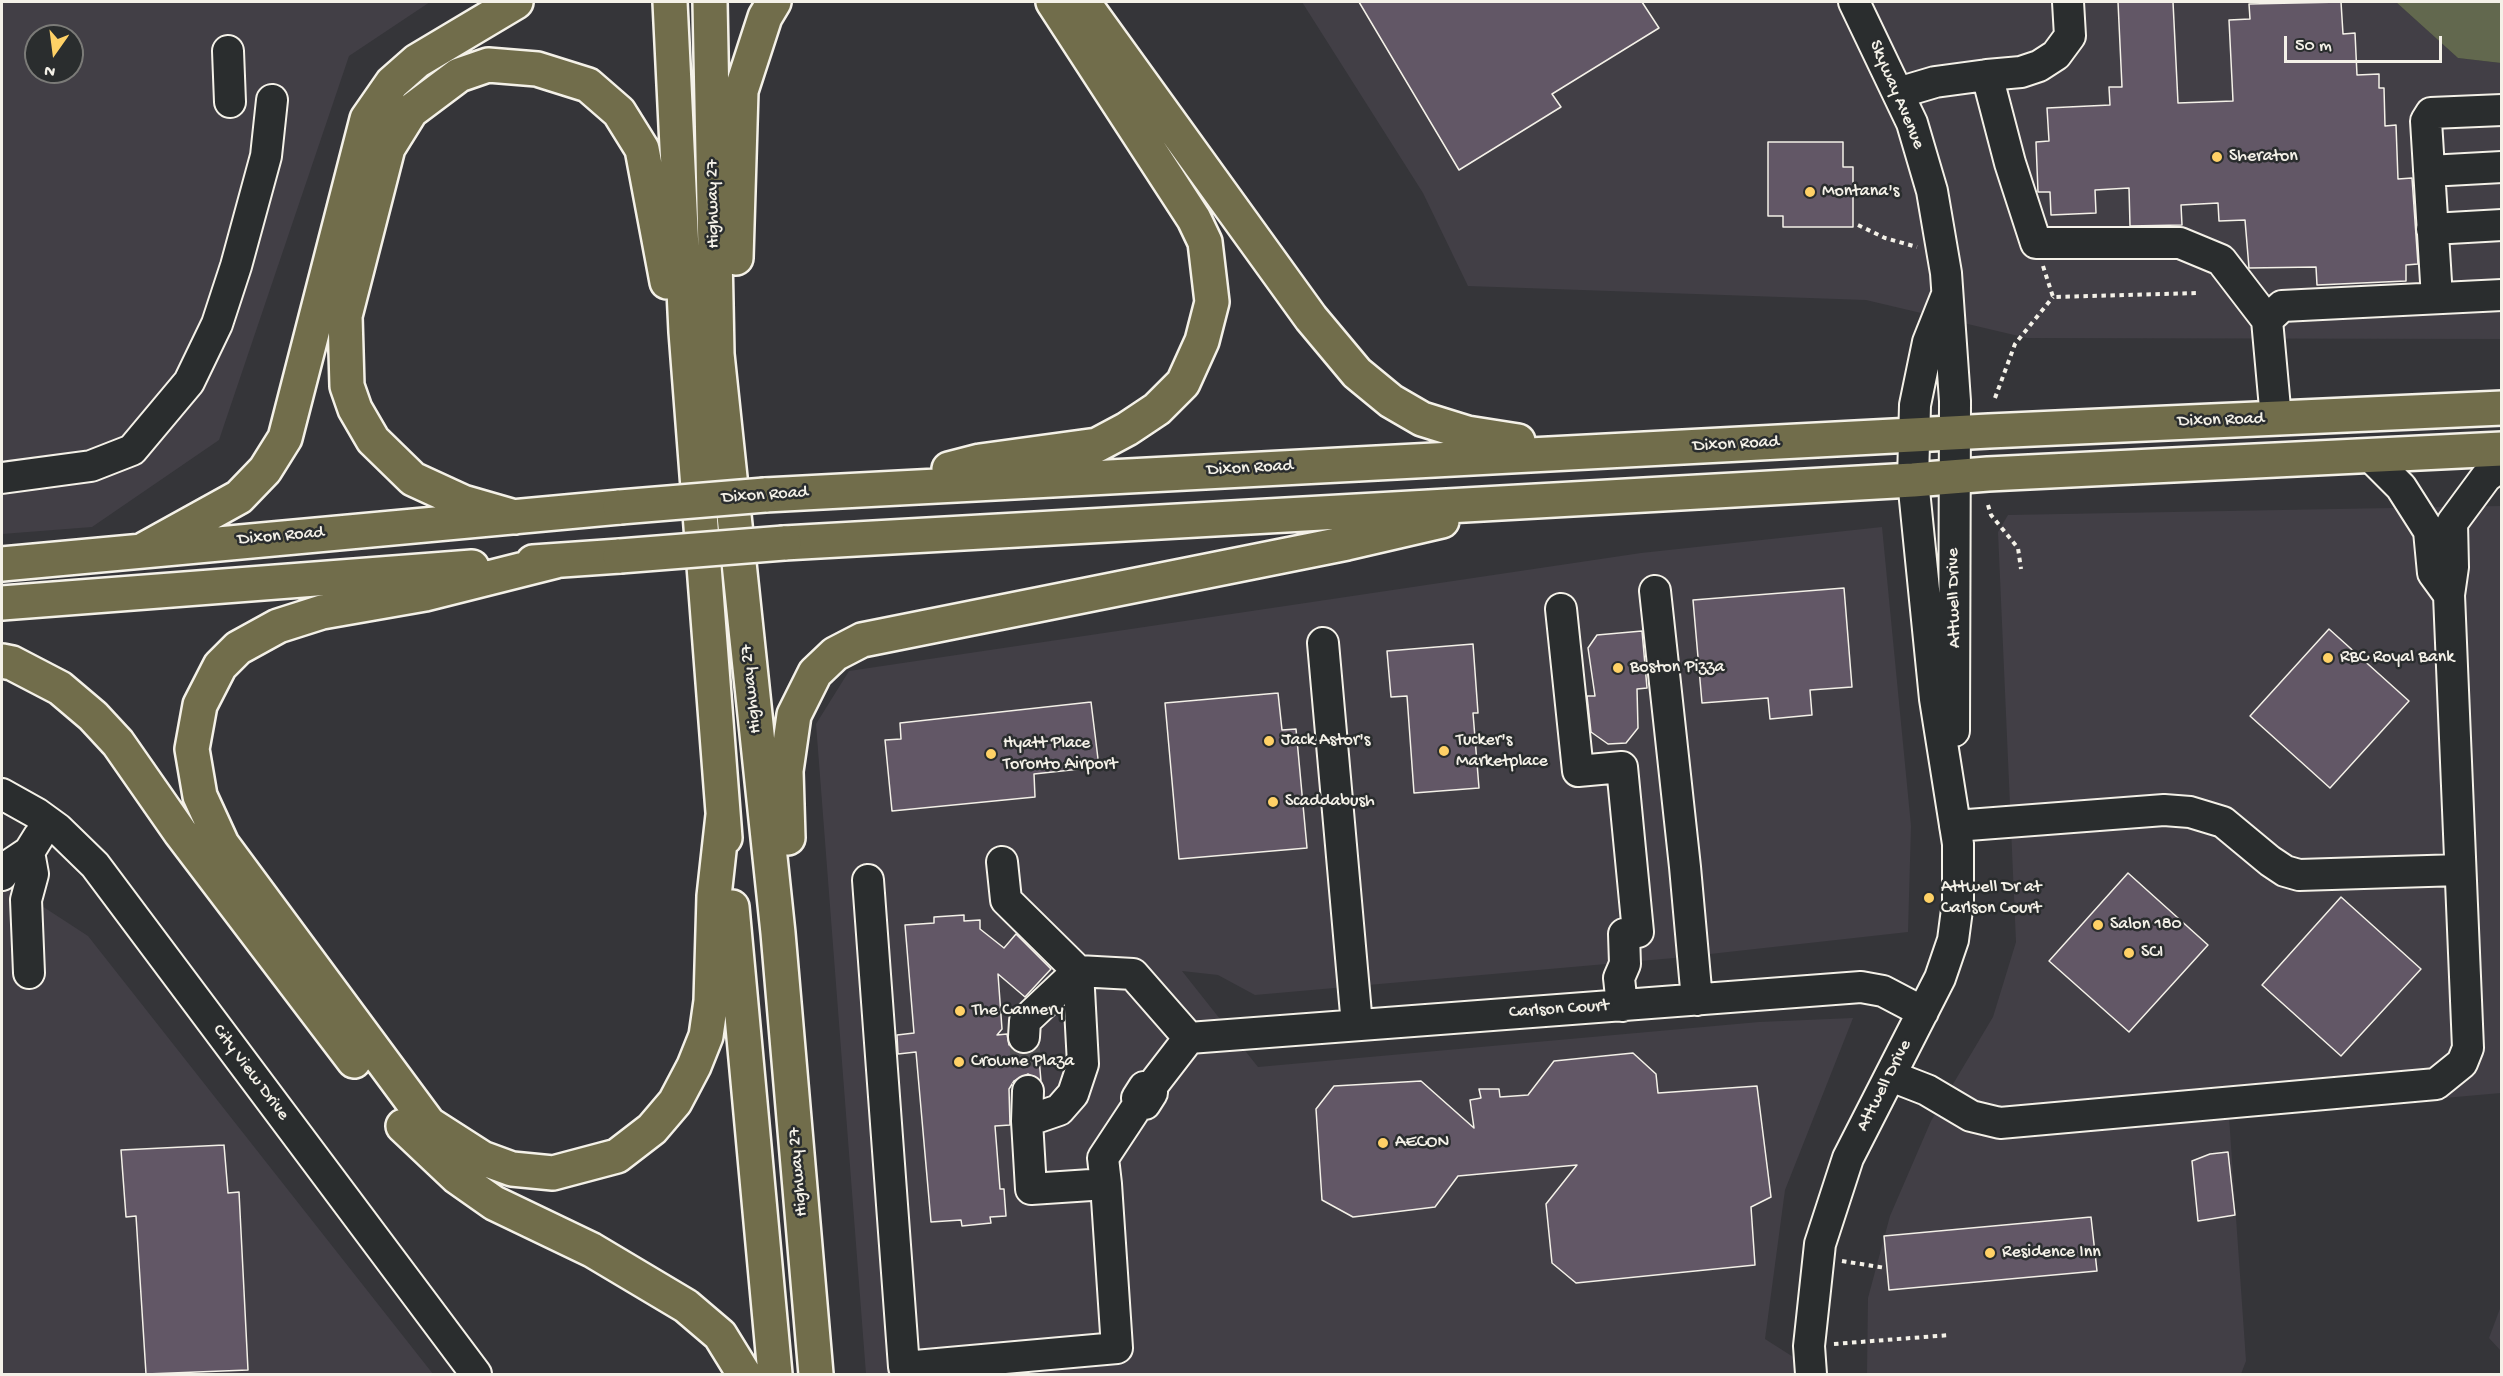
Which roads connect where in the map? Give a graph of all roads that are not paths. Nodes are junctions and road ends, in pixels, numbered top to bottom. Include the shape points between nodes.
1 (516, 2) edge
2 (670, 2) edge
3 (710, 2) edge
4 (774, 2) edge
5 (1053, 2) edge
6 (1083, 2) edge
7 (1854, 2) edge
8 (2068, 2) edge
9 (228, 51) dead end
10 (1987, 75) junction
11 (1898, 93) junction
12 (272, 100) dead end
13 (230, 102) dead end
14 (2502, 110) edge
15 (2502, 167) edge
16 (2429, 171) junction
17 (2502, 225) edge
18 (2432, 229) junction
19 (2502, 295) edge
20 (1946, 297) junction
21 (2437, 298) junction
22 (2267, 320) junction
23 (686, 332) junction
24 (717, 354) junction
25 (2502, 408) edge
26 (2276, 419) junction
27 (1955, 433) junction
28 (1915, 437) junction
29 (2502, 449) edge
30 (1606, 451) junction
31 (2370, 456) junction
32 (2502, 465) edge
33 (1953, 477) junction
34 (2, 478) edge
35 (1913, 480) junction
36 (855, 490) junction
37 (1530, 500) junction
38 (515, 517) junction
39 (145, 549) junction
40 (556, 561) junction
41 (2, 564) edge
42 (1655, 591) dead end
43 (2449, 595) junction
44 (2, 603) edge
45 (1561, 609) dead end
46 (1323, 643) dead end
47 (2, 661) edge
48 (2, 795) edge
49 (1954, 813) junction
50 (723, 815) junction
51 (49, 822) junction
52 (29, 852) junction
53 (1002, 862) dead end
54 (2460, 870) junction
55 (2, 875) edge
56 (868, 880) dead end
57 (778, 933) junction
58 (1078, 971) junction
59 (29, 974) dead end
60 (1620, 992) junction
61 (1696, 1000) junction
62 (1923, 1012) junction
63 (1357, 1025) junction
64 (1024, 1037) tunnel mouth
65 (1189, 1038) junction
66 (1891, 1076) junction
67 (1028, 1091) tunnel mouth
68 (1027, 1121) junction
69 (1106, 1185) junction
70 (1810, 1360) edge
71 (476, 1374) edge
72 (744, 1374) edge
73 (775, 1374) edge
74 (816, 1374) edge

1 - 39 main road via 417,61 392,83 366,119 285,438 265,470 239,497
2 - 23 main road, Highway 27
3 - 24 main road, Highway 27
4 - 24 main road via 765,16 741,91 736,273
5 - 36 main road via 1194,219 1205,242 1212,302 1202,341 1183,383 1157,410 1097,445 980,461
6 - 30 main road via 1311,318 1357,373 1391,401 1422,419 1467,433
7 - 11 street, Skyway Avenue
8 - 10 street via 2070,36 2056,55 2021,72
9 - 13 street
10 - 11 street via 1935,82
10 - 22 street via 2036,243 2180,243 2221,260
11 - 20 street, Skyway Avenue via 1912,123 1932,191 1944,255
12 - 34 street via 266,156 236,266 217,324 189,382 132,450 91,466
14 - 16 street via 2431,113 2426,121
15 - 16 street
16 - 18 street
17 - 18 street
18 - 21 street
19 - 21 street
20 - 27 street, Skyway Avenue
20 - 28 street, Skyway Avenue via 1928,342 1916,405
21 - 22 street via 2282,306
22 - 26 street
23 - 38 main road via 666,280 642,148 619,111 588,85 537,69 488,65 459,75 411,111 388,148 345,316 347,386 355,409 374,440 413,479 463,502
23 - 50 main road, Highway 27
24 - 57 main road, Highway 27
25 - 26 main road, Dixon Road
26 - 27 main road, Dixon Road
27 - 28 main road, Dixon Road
27 - 33 street, Attwell Drive
28 - 30 main road, Dixon Road
28 - 35 street, Attwell Drive
29 - 31 main road
30 - 36 main road, Dixon Road
31 - 33 main road
31 - 43 street via 2401,487 2429,531 2433,573
32 - 43 street via 2486,477 2452,523
33 - 35 main road
33 - 49 street, Attwell Drive
35 - 37 main road
35 - 49 street, Attwell Drive via 1935,699
36 - 38 main road, Dixon Road, bridge
37 - 40 main road, bridge via 784,543
37 - 57 main road via 1347,543 862,640 835,654 815,673 794,715 786,771 789,852
38 - 39 main road, Dixon Road
39 - 41 main road, Dixon Road
40 - 44 main road
40 - 50 main road via 425,594 322,612 278,626 238,648 220,666 200,705 192,750 200,796 222,844 429,1124 482,1158 512,1169 553,1173 617,1156 643,1136 675,1102 694,1066 706,1036 711,1001 714,896
42 - 61 street
43 - 54 street
45 - 60 street via 1578,771 1622,768 1625,964
46 - 63 street
47 - 72 main road via 60,688 118,743 180,832 408,1133 457,1177 494,1203 592,1250 686,1305 720,1335
48 - 51 street, City View Drive
49 - 54 street via 2190,812 2223,822 2270,861 2299,875
49 - 62 street, Attwell Drive via 1959,865 1953,940
50 - 73 main road, Highway 27
51 - 52 street
51 - 71 street, City View Drive via 95,865
52 - 55 street
52 - 59 street via 33,874 26,900
53 - 58 street via 1006,900
54 - 66 street via 2468,1048 2462,1063 2436,1084 2000,1123 1971,1116 1927,1090
56 - 69 street via 904,1367 1118,1348
57 - 74 main road, Highway 27
58 - 64 street via 1025,1022
58 - 65 street via 1133,974
58 - 68 street via 1083,1064 1073,1094 1059,1110
60 - 61 street, Carlson Court
60 - 63 street, Carlson Court
61 - 62 street, Carlson Court via 1861,987 1882,991
62 - 66 street, Attwell Drive
63 - 65 street, Carlson Court
65 - 69 street via 1103,1158
66 - 70 street, Attwell Drive via 1848,1158 1820,1244
67 - 68 street
68 - 69 street via 1031,1189

